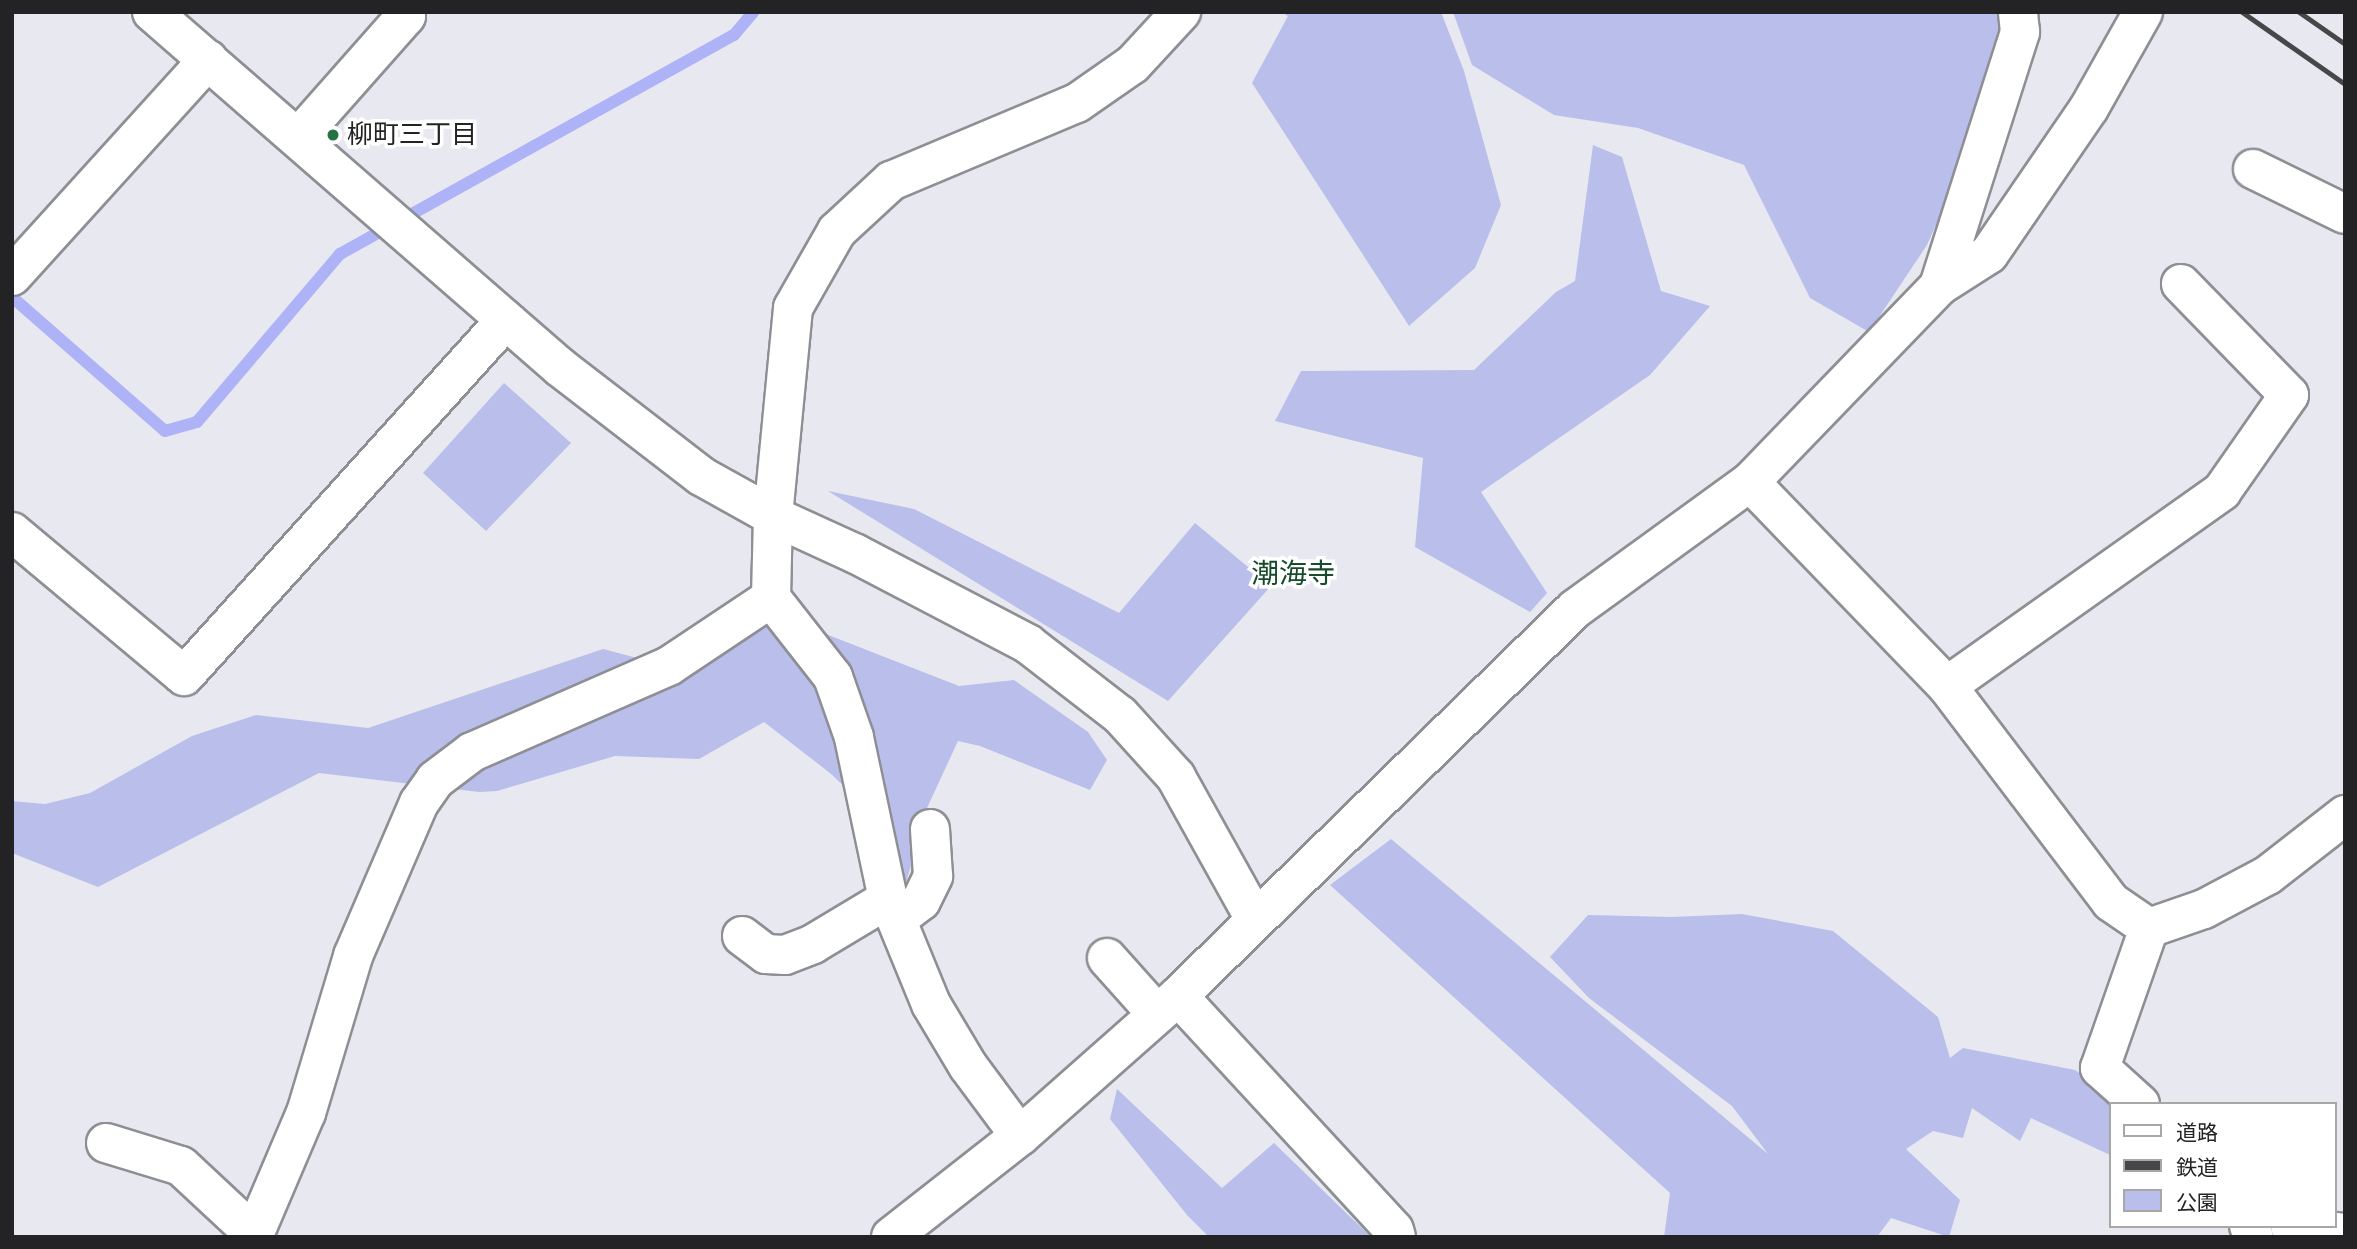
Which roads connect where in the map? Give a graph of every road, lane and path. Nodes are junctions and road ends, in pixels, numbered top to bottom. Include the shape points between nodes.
1 (152, 12) edge
2 (402, 12) edge
3 (1181, 12) edge
4 (2018, 12) edge
5 (2143, 12) edge
6 (208, 60) junction
7 (298, 138) junction
8 (2253, 169) dead end
9 (2345, 214) edge
10 (12, 276) edge
11 (2181, 284) dead end
12 (1939, 286) junction
13 (506, 320) junction
14 (1750, 482) junction
15 (774, 516) junction
16 (12, 532) edge
17 (771, 598) junction
18 (1947, 686) junction
19 (2345, 815) edge
20 (930, 828) dead end
21 (892, 909) junction
22 (1255, 919) junction
23 (2149, 928) junction
24 (742, 936) dead end
25 (1107, 958) dead end
26 (1167, 1005) junction
27 (2138, 1102) edge
28 (1020, 1136) junction
29 (106, 1143) dead end
30 (2306, 1228) edge
31 (2345, 1233) edge
32 (253, 1235) edge
33 (891, 1237) edge
34 (1395, 1237) edge

1 - 6 street
2 - 7 street via 406,16
3 - 15 street via 1133,64 1077,103 891,181 837,231 793,308
4 - 12 street via 2020,32
5 - 12 street via 2089,108 1989,254
6 - 7 street
6 - 10 street
7 - 13 street
8 - 9 street
11 - 18 street via 2289,395 2222,491
12 - 14 street
13 - 15 street via 701,476
13 - 16 street via 184,676
14 - 18 street
14 - 22 street via 1575,608
15 - 17 street
15 - 22 street via 1028,644 1119,715 1176,777
17 - 21 street via 833,677 854,737
17 - 32 street via 668,666 472,752 435,780 419,803 353,956 306,1113
18 - 23 street via 2111,902
19 - 23 street via 2269,876 2204,909
20 - 21 street via 933,876 921,901
21 - 24 street via 785,955 766,954
21 - 28 street via 931,1004 968,1066
22 - 26 street
23 - 27 street via 2100,1068
25 - 26 street
26 - 28 street
26 - 34 street via 1394,1230
28 - 33 street
29 - 32 street via 181,1166
30 - 31 street

